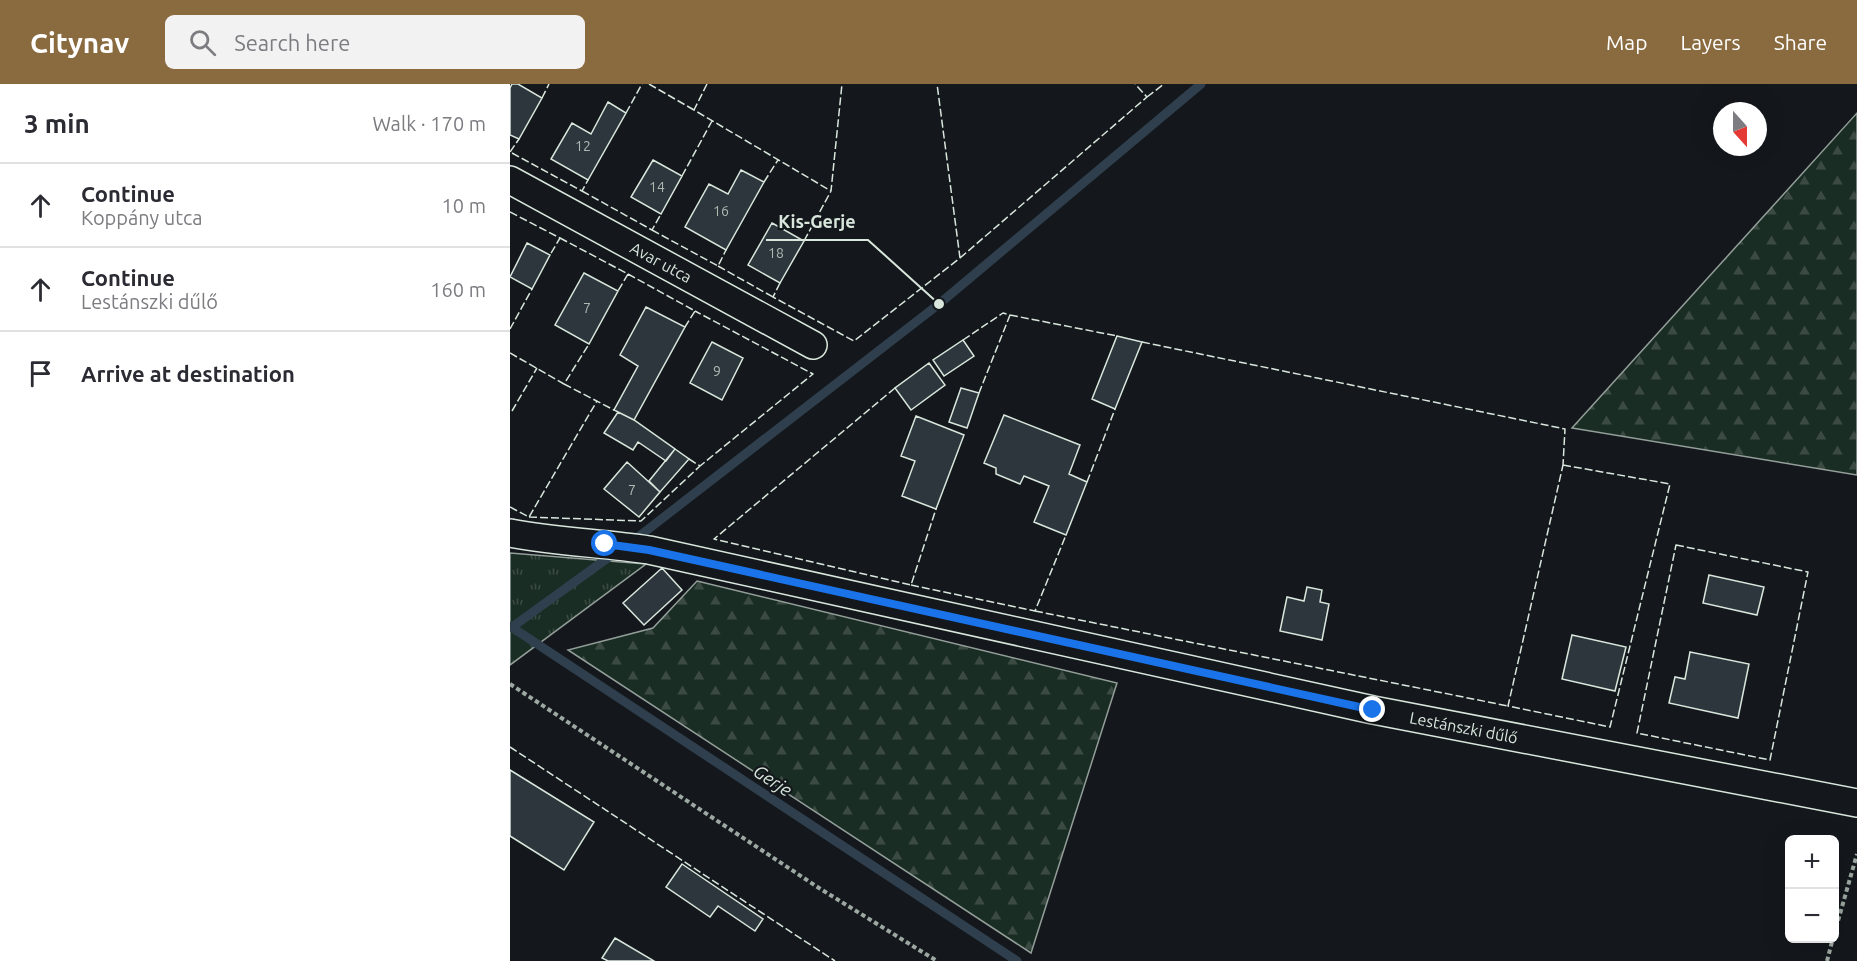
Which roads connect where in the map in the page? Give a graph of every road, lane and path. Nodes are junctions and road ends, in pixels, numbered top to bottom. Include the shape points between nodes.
1 (510, 180) edge
2 (813, 345) dead end
3 (510, 533) edge
4 (510, 684) edge
5 (1857, 803) edge
6 (1857, 854) edge
7 (1839, 919) edge
8 (1832, 943) edge
9 (937, 961) edge
10 (1827, 961) edge

1 - 2 street, Avar utca
3 - 5 street, Lestánszki dűlő via 649,550 1373,710
4 - 9 path
6 - 7 path
8 - 10 path

